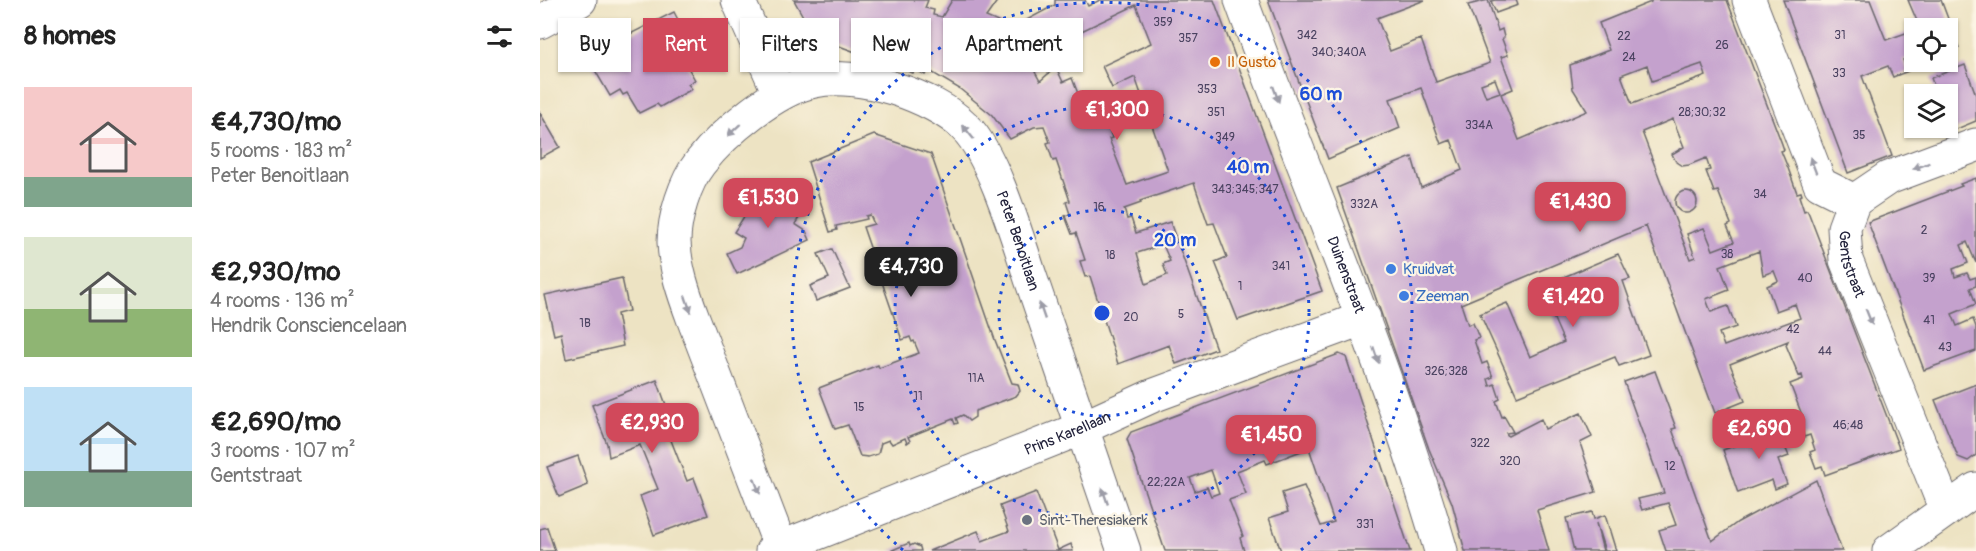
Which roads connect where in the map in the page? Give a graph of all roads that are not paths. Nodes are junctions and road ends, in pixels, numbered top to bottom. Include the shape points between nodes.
1 (580, 0) edge
2 (738, 0) edge
3 (1241, 0) edge
4 (1749, 0) edge
5 (540, 22) edge
6 (779, 93) junction
7 (1976, 145) edge
8 (1854, 201) junction
9 (1364, 318) junction
10 (1082, 428) junction
11 (1976, 489) edge
12 (1946, 510) junction
13 (778, 550) edge
14 (1124, 551) edge
15 (1441, 551) edge
16 (1889, 551) edge

1 - 5 street
2 - 6 street
3 -> 9 street, Duinenstraat
8 -> 4 street via 1820,184
10 -> 6 street, Peter Benoitlaan via 1005,201 968,129 921,97 862,82 814,81
6 -> 13 street, Peter Benoitlaan via 699,164 678,215 674,241 693,318
7 -> 8 street via 1888,178
8 -> 12 street, Gentstraat via 1844,228 1846,260
9 - 10 street, Prins Karellaan via 1152,396
9 -> 15 street, Duinenstraat
10 - 13 street, Prins Karellaan
14 -> 10 street, Peter Benoitlaan
11 - 12 street
12 - 16 street

